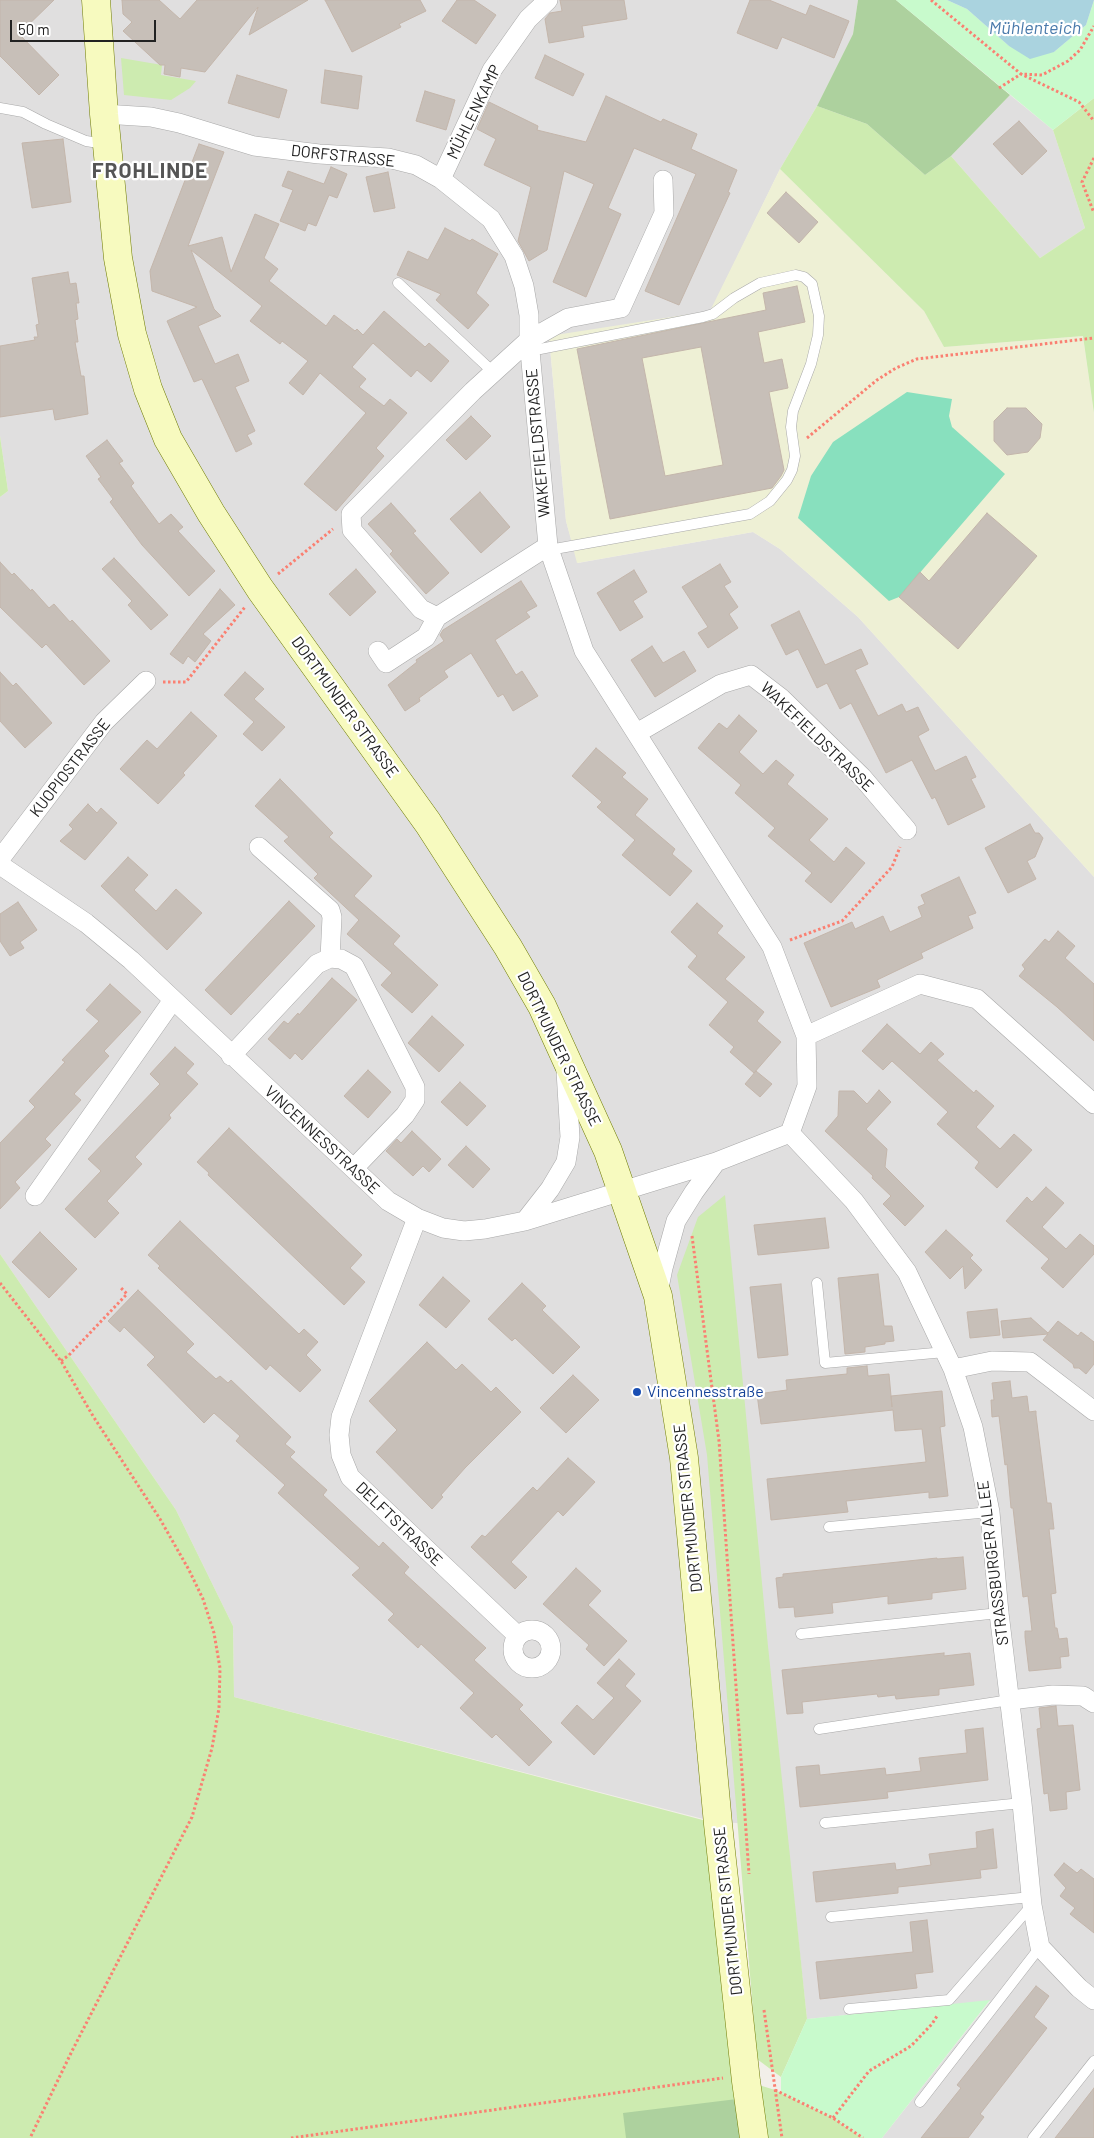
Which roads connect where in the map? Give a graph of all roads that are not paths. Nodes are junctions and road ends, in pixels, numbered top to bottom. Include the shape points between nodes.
1 (96, 0) edge
2 (548, 0) edge
3 (0, 108) edge
4 (104, 114) junction
5 (106, 144) junction
6 (441, 178) junction
7 (663, 180) dead end
8 (398, 283) dead end
9 (529, 346) junction
10 (493, 372) junction
11 (549, 548) junction
12 (437, 617) junction
13 (378, 652) dead end
14 (146, 681) dead end
15 (637, 733) junction
16 (907, 830) road end
17 (259, 847) dead end
18 (0, 859) edge
19 (0, 865) edge
20 (330, 958) junction
21 (173, 1000) junction
22 (806, 1036) junction
23 (565, 1054) junction
24 (231, 1056) junction
25 (1094, 1104) edge
26 (790, 1133) junction
27 (716, 1162) junction
28 (354, 1168) junction
29 (622, 1191) junction
30 (35, 1196) dead end
31 (417, 1218) junction
32 (525, 1221) junction
33 (816, 1282) dead end
34 (658, 1296) junction
35 (945, 1352) junction
36 (954, 1369) junction
37 (1094, 1412) edge
38 (990, 1512) junction
39 (829, 1527) dead end
40 (999, 1613) junction
41 (800, 1634) dead end
42 (518, 1636) dead end
43 (1010, 1700) junction
44 (1094, 1703) edge
45 (819, 1729) dead end
46 (1022, 1804) junction
47 (825, 1823) dead end
48 (1032, 1901) junction
49 (831, 1918) dead end
50 (1040, 1947) junction
51 (1094, 2000) edge
52 (849, 2009) dead end
53 (1094, 2061) edge
54 (920, 2102) dead end
55 (754, 2138) edge
56 (1033, 2138) edge

1 - 4 main road, DORTMUNDER STRASSE
2 - 6 street, MÜHLENKAMP via 528,19 492,70
3 - 5 lane via 23,112 86,141
4 - 5 main road, DORTMUNDER STRASSE
4 - 6 street, DORFSTRASSE via 170,120 254,146 388,158 416,165
5 - 23 main road, DORTMUNDER STRASSE via 118,258 132,334 148,389 168,439 210,513 260,589 428,823 508,947
6 - 9 street, DORFSTRASSE via 491,219 514,256 528,305
7 - 9 street via 664,213 621,308 568,318
8 - 10 lane
9 - 10 street
9 - 11 street, WAKEFIELDSTRASSE
9 - 11 lane via 703,317 760,283 796,275 812,284 819,316 811,364 793,411 792,470 788,480 770,501 750,514
10 - 12 street via 351,514 352,530 421,609
11 - 12 street
11 - 15 street, WAKEFIELDSTRASSE via 584,651
12 - 13 street via 426,637 386,663
14 - 18 street, KUOPIOSTRASSE via 104,722
15 - 16 street, WAKEFIELDSTRASSE via 721,684 751,675 781,698 862,777
15 - 22 street, WAKEFIELDSTRASSE via 772,947
17 - 20 street via 330,910
19 - 21 street, VINCENNESSTRASSE via 86,923
20 - 24 street via 317,964
20 - 28 street via 341,959 354,966 416,1087 416,1100 405,1115
21 - 24 street, VINCENNESSTRASSE
21 - 30 street
22 - 25 street via 920,984 977,1000
22 - 26 street, WAKEFIELDSTRASSE via 807,1086
23 - 29 main road, DORTMUNDER STRASSE
23 - 32 street via 570,1137 566,1162
24 - 28 street, VINCENNESSTRASSE
26 - 27 street
26 - 35 street, STRASSBURGER ALLEE via 854,1201 907,1272
27 - 29 street
27 - 34 street via 676,1221
28 - 31 street, VINCENNESSTRASSE via 388,1201
29 - 32 street, VINCENNESSTRASSE
29 - 34 main road, DORTMUNDER STRASSE
31 - 32 street, VINCENNESSTRASSE via 443,1228 464,1231
31 - 42 street, DELFTSTRASSE via 341,1417 341,1455 350,1477
33 - 35 lane via 825,1364
34 - 55 main road, DORTMUNDER STRASSE via 684,1458 718,1824
35 - 36 street, STRASSBURGER ALLEE
36 - 37 street via 992,1361 1030,1362
36 - 38 street, STRASSBURGER ALLEE via 973,1427
38 - 39 lane
38 - 40 street, STRASSBURGER ALLEE
40 - 41 lane
40 - 43 street, STRASSBURGER ALLEE
43 - 44 street via 1053,1695 1082,1696
43 - 45 lane
43 - 46 street, STRASSBURGER ALLEE
46 - 47 lane
46 - 48 street, STRASSBURGER ALLEE
48 - 49 lane
48 - 50 street, STRASSBURGER ALLEE
48 - 52 lane via 949,2000
50 - 51 street
50 - 54 lane
53 - 56 lane

